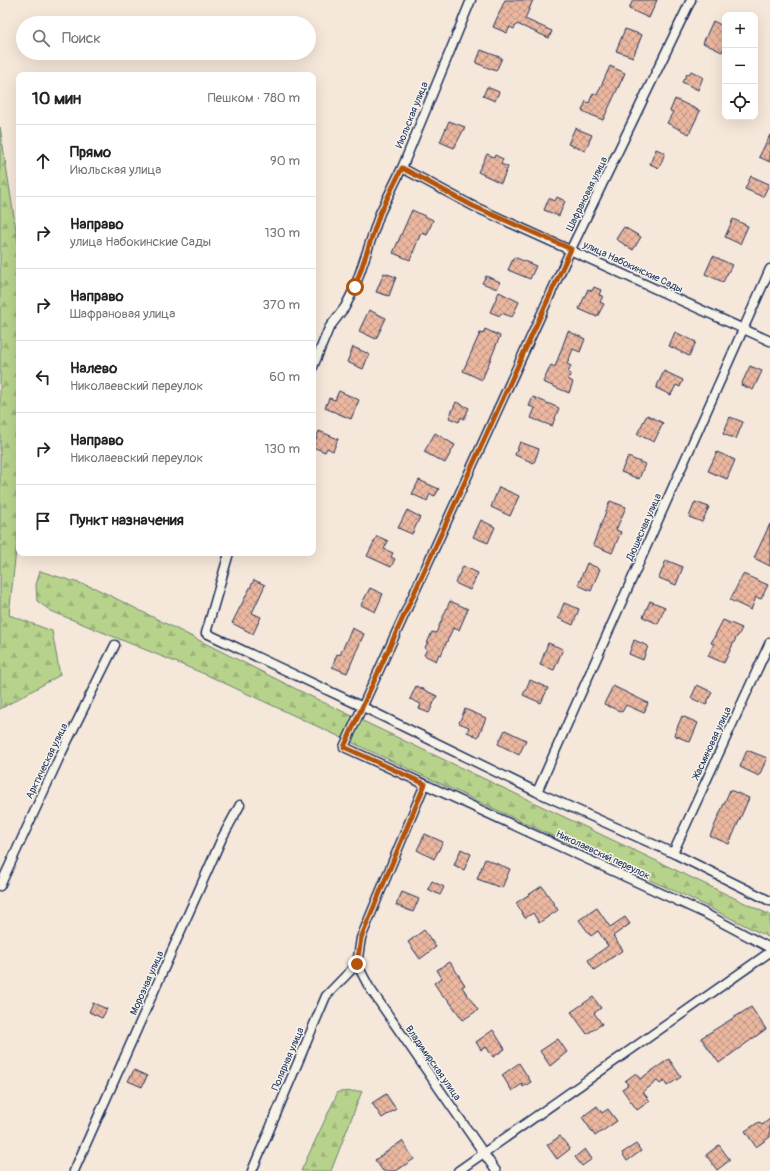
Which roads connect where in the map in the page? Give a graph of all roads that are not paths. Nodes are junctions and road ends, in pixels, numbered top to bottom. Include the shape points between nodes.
1 (471, 0) edge
2 (691, 0) edge
3 (402, 168) junction
4 (571, 249) junction
5 (770, 269) edge
6 (743, 329) junction
7 (770, 341) edge
8 (316, 360) edge
9 (228, 556) edge
10 (770, 642) edge
11 (115, 645) dead end
12 (364, 707) junction
13 (344, 747) joint
14 (425, 784) junction
15 (536, 792) junction
16 (240, 805) dead end
17 (673, 853) junction
18 (0, 886) edge
19 (770, 901) edge
20 (770, 948) edge
21 (770, 952) edge
22 (357, 964) junction
23 (483, 1153) junction
24 (74, 1171) edge
25 (252, 1171) edge
26 (458, 1171) edge
27 (496, 1171) edge

1 - 3 street, Июльская улица
2 - 4 street, Шафрановая улица
3 - 4 street, улица Набокинские Сады via 473,206
3 - 8 street, Июльская улица via 380,213 355,287 345,307 329,328
4 - 6 street, улица Набокинские Сады
4 - 12 street, Шафрановая улица
5 - 6 street, Дюшесная улица
6 - 7 street, улица Набокинские Сады
6 - 15 street, Дюшесная улица
9 - 12 street via 206,633
10 - 17 street, Жасминовая улица
11 - 18 street, Арктическая улица
12 - 13 street, Шафрановая улица
12 - 15 street
13 - 14 street, Николаевский переулок
14 - 20 street, Николаевский переулок via 704,913
14 - 22 street via 361,938
15 - 17 street
16 - 24 street, Морозная улица via 222,838
17 - 19 street
21 - 23 street
22 - 23 street, Владимирская улица via 369,987
22 - 25 street, Полярная улица via 326,996
23 - 26 street
23 - 27 street, Владимирская улица

